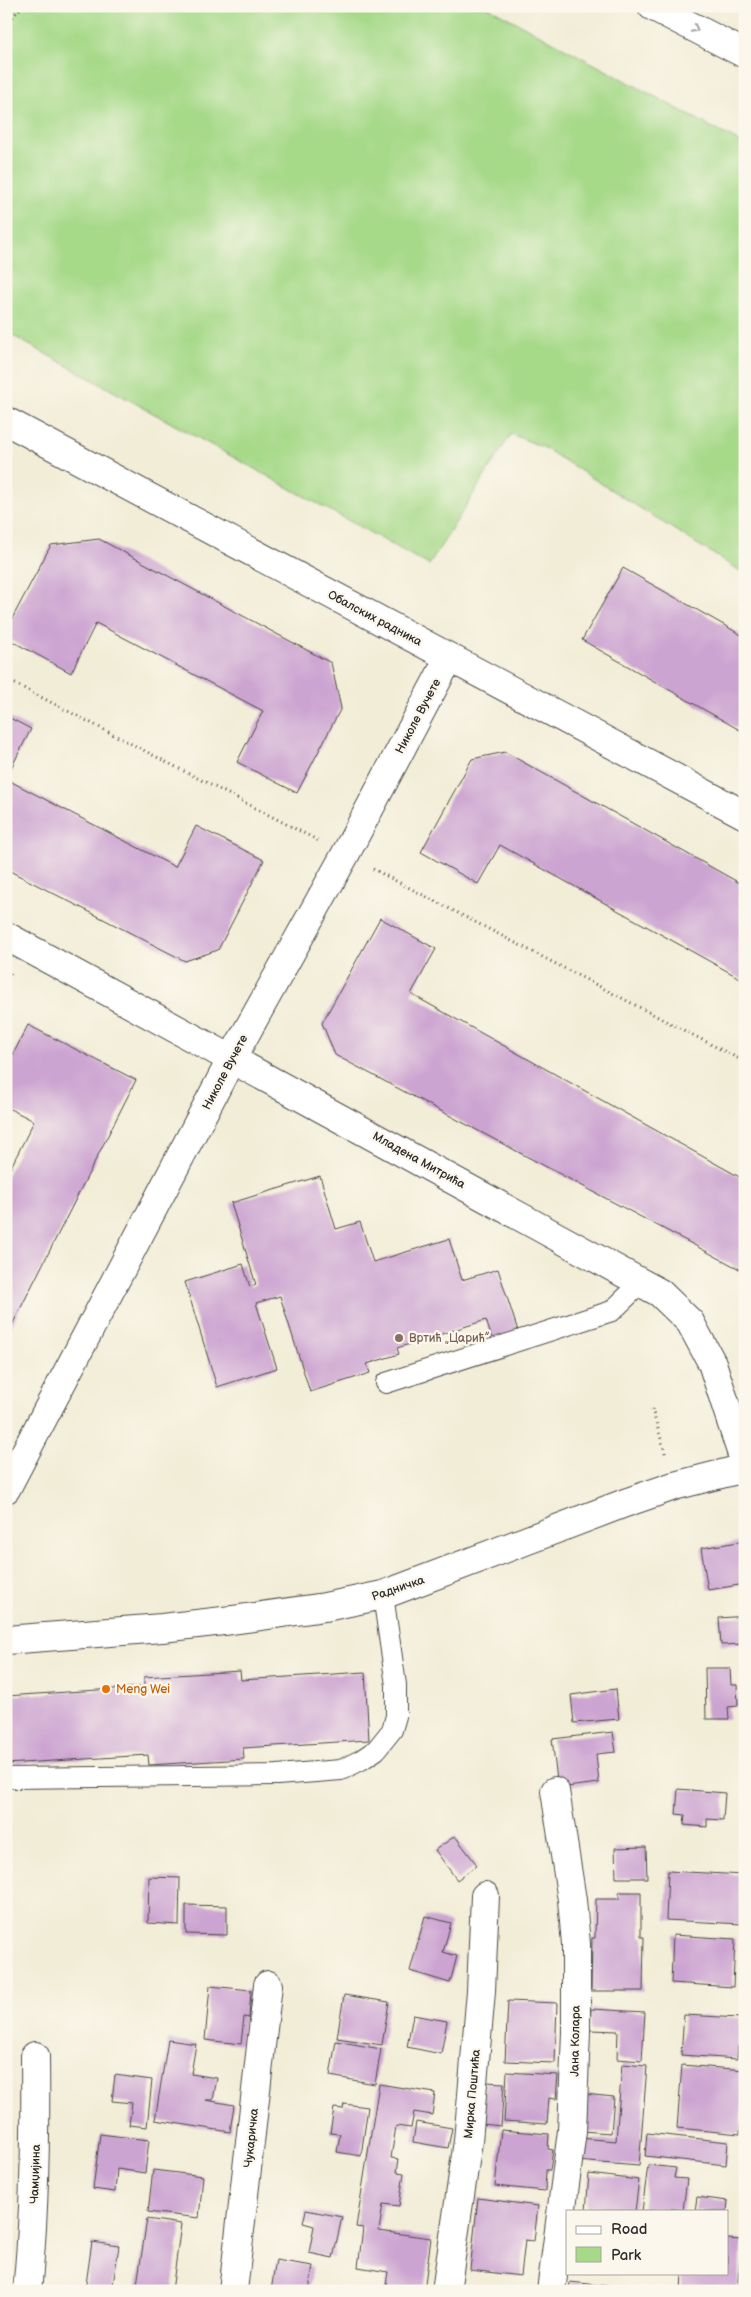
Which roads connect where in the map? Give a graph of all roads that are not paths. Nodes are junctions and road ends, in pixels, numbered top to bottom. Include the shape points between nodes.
1 (652, 6) edge
2 (745, 54) edge
3 (9, 428) edge
4 (449, 658) junction
5 (745, 816) edge
6 (6, 936) edge
7 (231, 1060) junction
8 (642, 1282) junction
9 (386, 1383) dead end
10 (745, 1466) edge
11 (6, 1490) edge
12 (383, 1595) junction
13 (6, 1640) edge
14 (6, 1778) edge
15 (555, 1791) dead end
16 (485, 1896) dead end
17 (268, 1985) dead end
18 (35, 2056) dead end
19 (27, 2291) edge
20 (233, 2291) edge
21 (446, 2291) edge
22 (551, 2291) edge

1 -> 2 street
3 - 4 street, Обалских радника
4 - 5 street, Обалских радника
4 - 7 street, Николе Вучете
6 - 7 street, Младена Митрића
7 - 8 street, Младена Митрића
7 - 11 street, Николе Вучете
8 - 9 lane via 612,1310
8 - 10 street, Младена Митрића via 674,1305 690,1322 712,1363
10 - 12 street, Радничка via 625,1503
12 - 13 street, Радничка via 232,1620
12 - 14 lane via 396,1685 396,1716 392,1730 376,1750 341,1770 277,1775
15 - 22 street, Јана Колара via 576,1944 576,2032 572,2130
16 - 21 street, Мирка Поштића via 481,1991 468,2141
17 - 20 street, Чукаричка
18 - 19 street, Чамџијина via 36,2155

